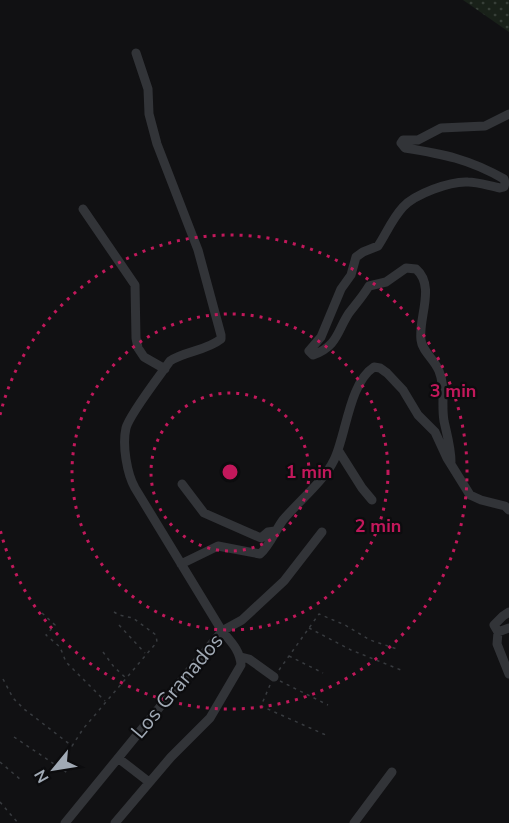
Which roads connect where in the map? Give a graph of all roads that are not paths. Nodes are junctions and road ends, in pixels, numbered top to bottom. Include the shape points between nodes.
1 (136, 53) dead end
2 (509, 114) edge
3 (83, 209) dead end
4 (165, 369) junction
5 (338, 450) junction
6 (451, 462) junction
7 (182, 484) dead end
8 (372, 500) dead end
9 (509, 510) edge
10 (276, 531) junction
11 (322, 532) dead end
12 (181, 564) junction
13 (509, 612) edge
14 (509, 628) edge
15 (222, 631) junction
16 (498, 632) junction
17 (241, 657) junction
18 (509, 674) edge
19 (274, 677) road end
20 (118, 758) junction
21 (392, 772) dead end
22 (148, 782) junction
23 (65, 823) edge
24 (115, 823) edge
25 (354, 823) edge

1 - 4 street via 148,89 149,114 157,144 188,221 221,335 221,339 204,349 173,359
2 - 6 street via 485,126 441,128 418,140 403,140 405,148 473,163 506,183 500,188 454,183 406,204 378,246 356,257 321,337 310,348 310,354 318,353 336,340 348,314 369,286 386,282 406,268 416,269 425,289 421,341 442,378
3 - 4 street via 135,285 138,348 144,357
4 - 12 street via 128,422 125,439 129,477
5 - 6 street via 352,401 364,376 374,367 387,373 403,390 418,415 435,432
5 - 8 street
5 - 10 street via 330,467
6 - 9 street via 470,495
7 - 10 street via 204,513 261,538 268,531
10 - 12 street via 260,554 218,546
11 - 15 street, Los Granados via 284,581 242,621
12 - 15 street
13 - 16 street via 494,626
14 - 16 street
15 - 17 street
15 - 20 street, Los Granados
16 - 18 street via 497,644
17 - 19 street
17 - 22 street via 241,665 210,718
20 - 22 street
20 - 23 street, Los Granados
21 - 25 street
22 - 24 street

